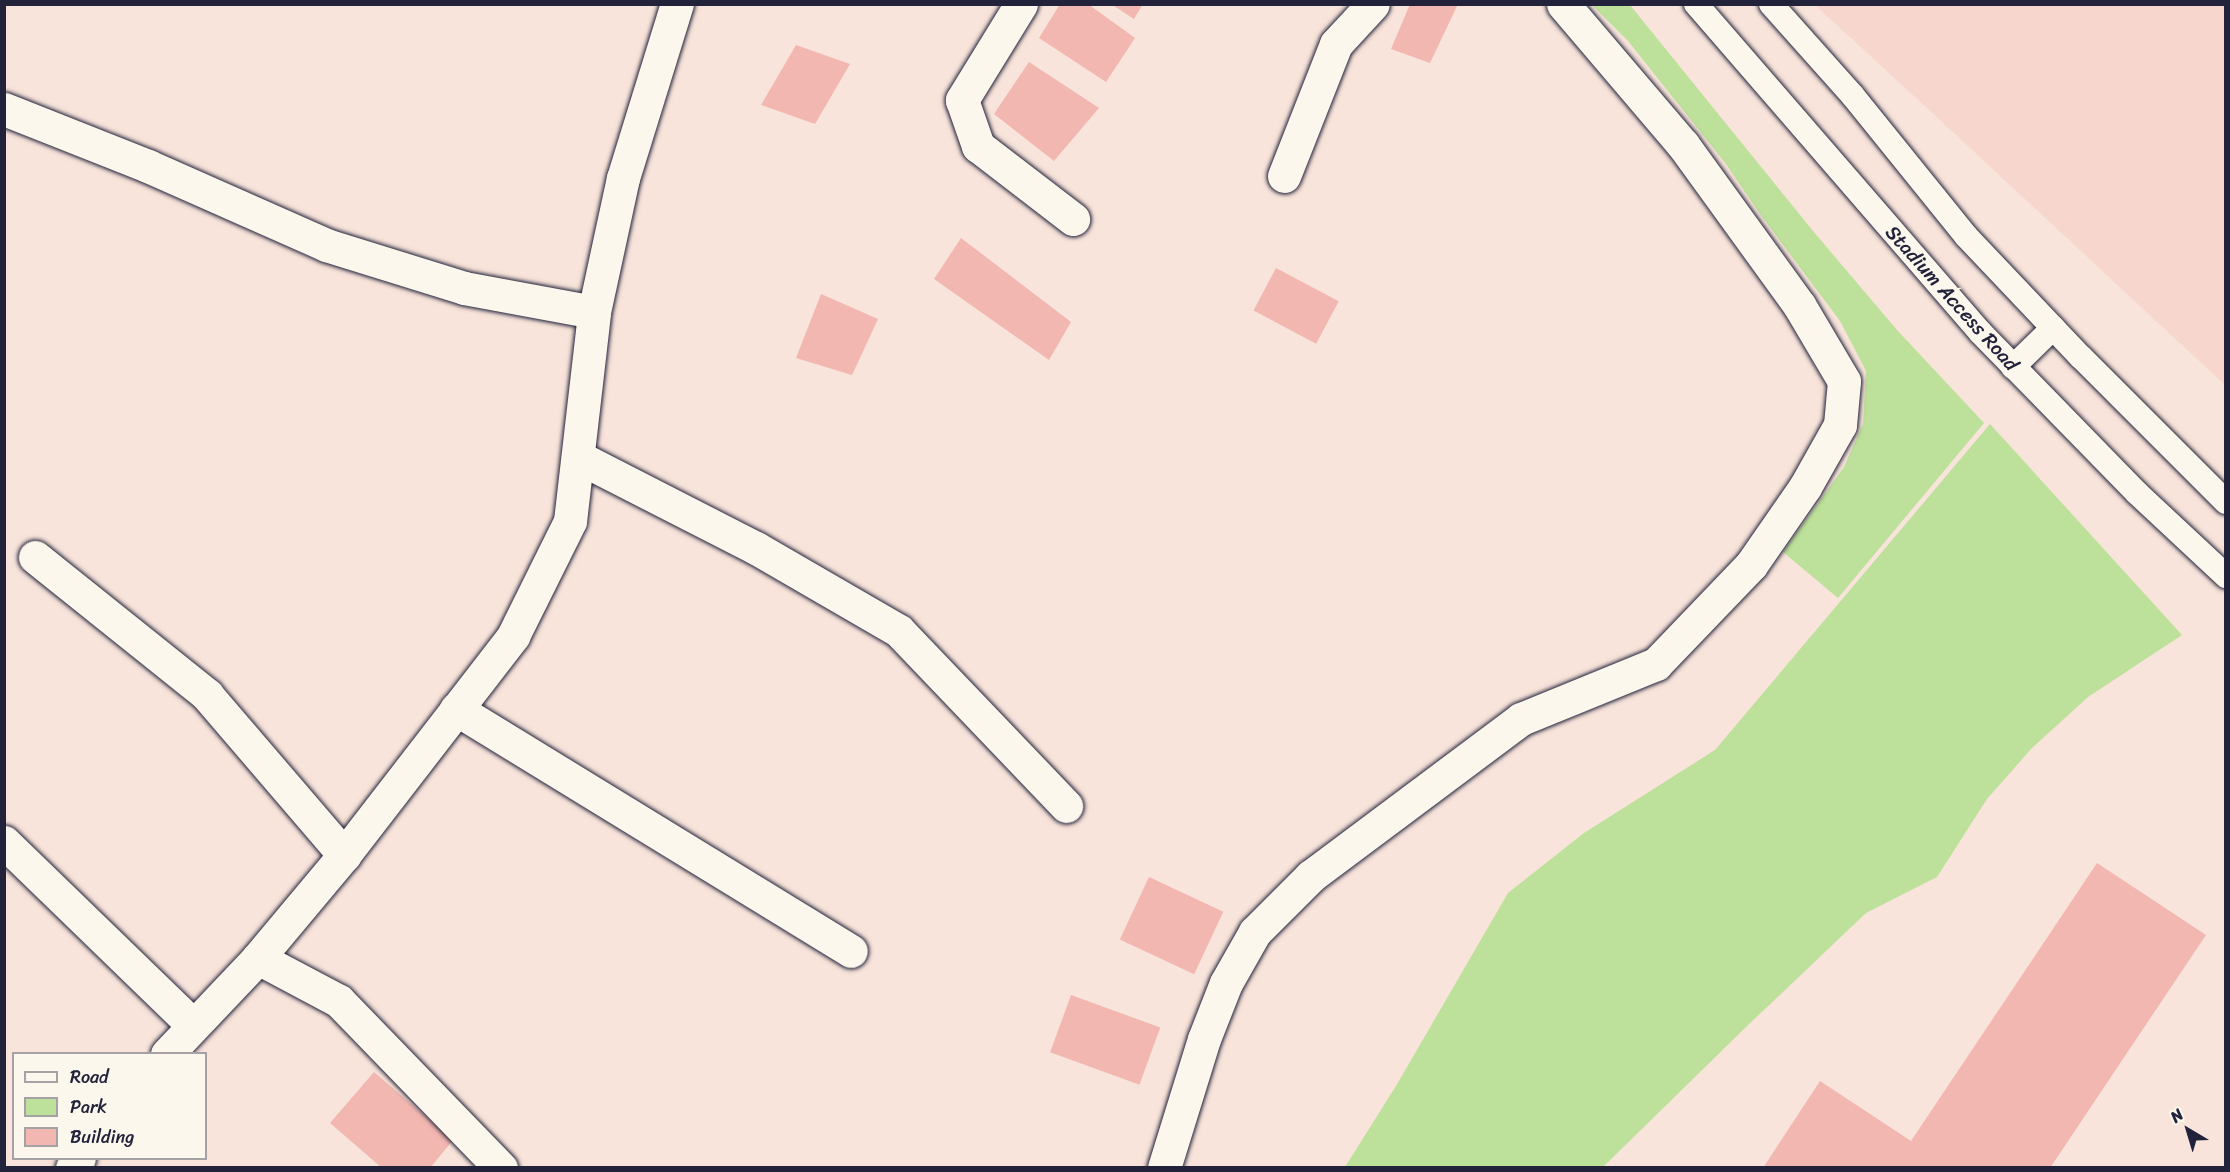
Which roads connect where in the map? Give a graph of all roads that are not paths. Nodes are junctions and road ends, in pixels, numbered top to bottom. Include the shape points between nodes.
1 (677, 4) edge
2 (1021, 4) edge
3 (1373, 4) edge
4 (1563, 4) edge
5 (1696, 4) edge
6 (1771, 4) edge
7 (4, 109) edge
8 (1284, 176) dead end
9 (1073, 219) dead end
10 (594, 312) junction
11 (2053, 328) junction
12 (2013, 366) junction
13 (578, 457) junction
14 (2226, 502) edge
15 (35, 557) dead end
16 (2226, 576) edge
17 (456, 709) junction
18 (1066, 806) dead end
19 (4, 842) edge
20 (344, 855) junction
21 (851, 951) dead end
22 (258, 958) junction
23 (192, 1024) junction
24 (168, 1052) edge
25 (501, 1167) edge
26 (1164, 1167) edge

1 - 10 street via 624,178
2 - 9 street via 962,100 978,146
3 - 8 street via 1336,44
4 - 26 street via 1683,145 1799,305 1844,381 1840,425 1805,487 1751,565 1656,664 1521,719 1311,876 1255,932 1226,983
5 - 12 lane, Stadium Access Road via 1918,264
6 - 11 lane via 1853,96 1966,236
7 - 10 street via 148,166 326,245 464,288
10 - 13 street
11 - 12 lane
11 - 14 lane
12 - 16 lane, Stadium Access Road
13 - 17 street via 570,521 513,636
13 - 18 street via 756,548 899,631
15 - 20 street via 207,695
17 - 20 street
17 - 21 street
19 - 23 street
20 - 22 street
22 - 23 street
22 - 25 street via 339,1001
23 - 24 street

